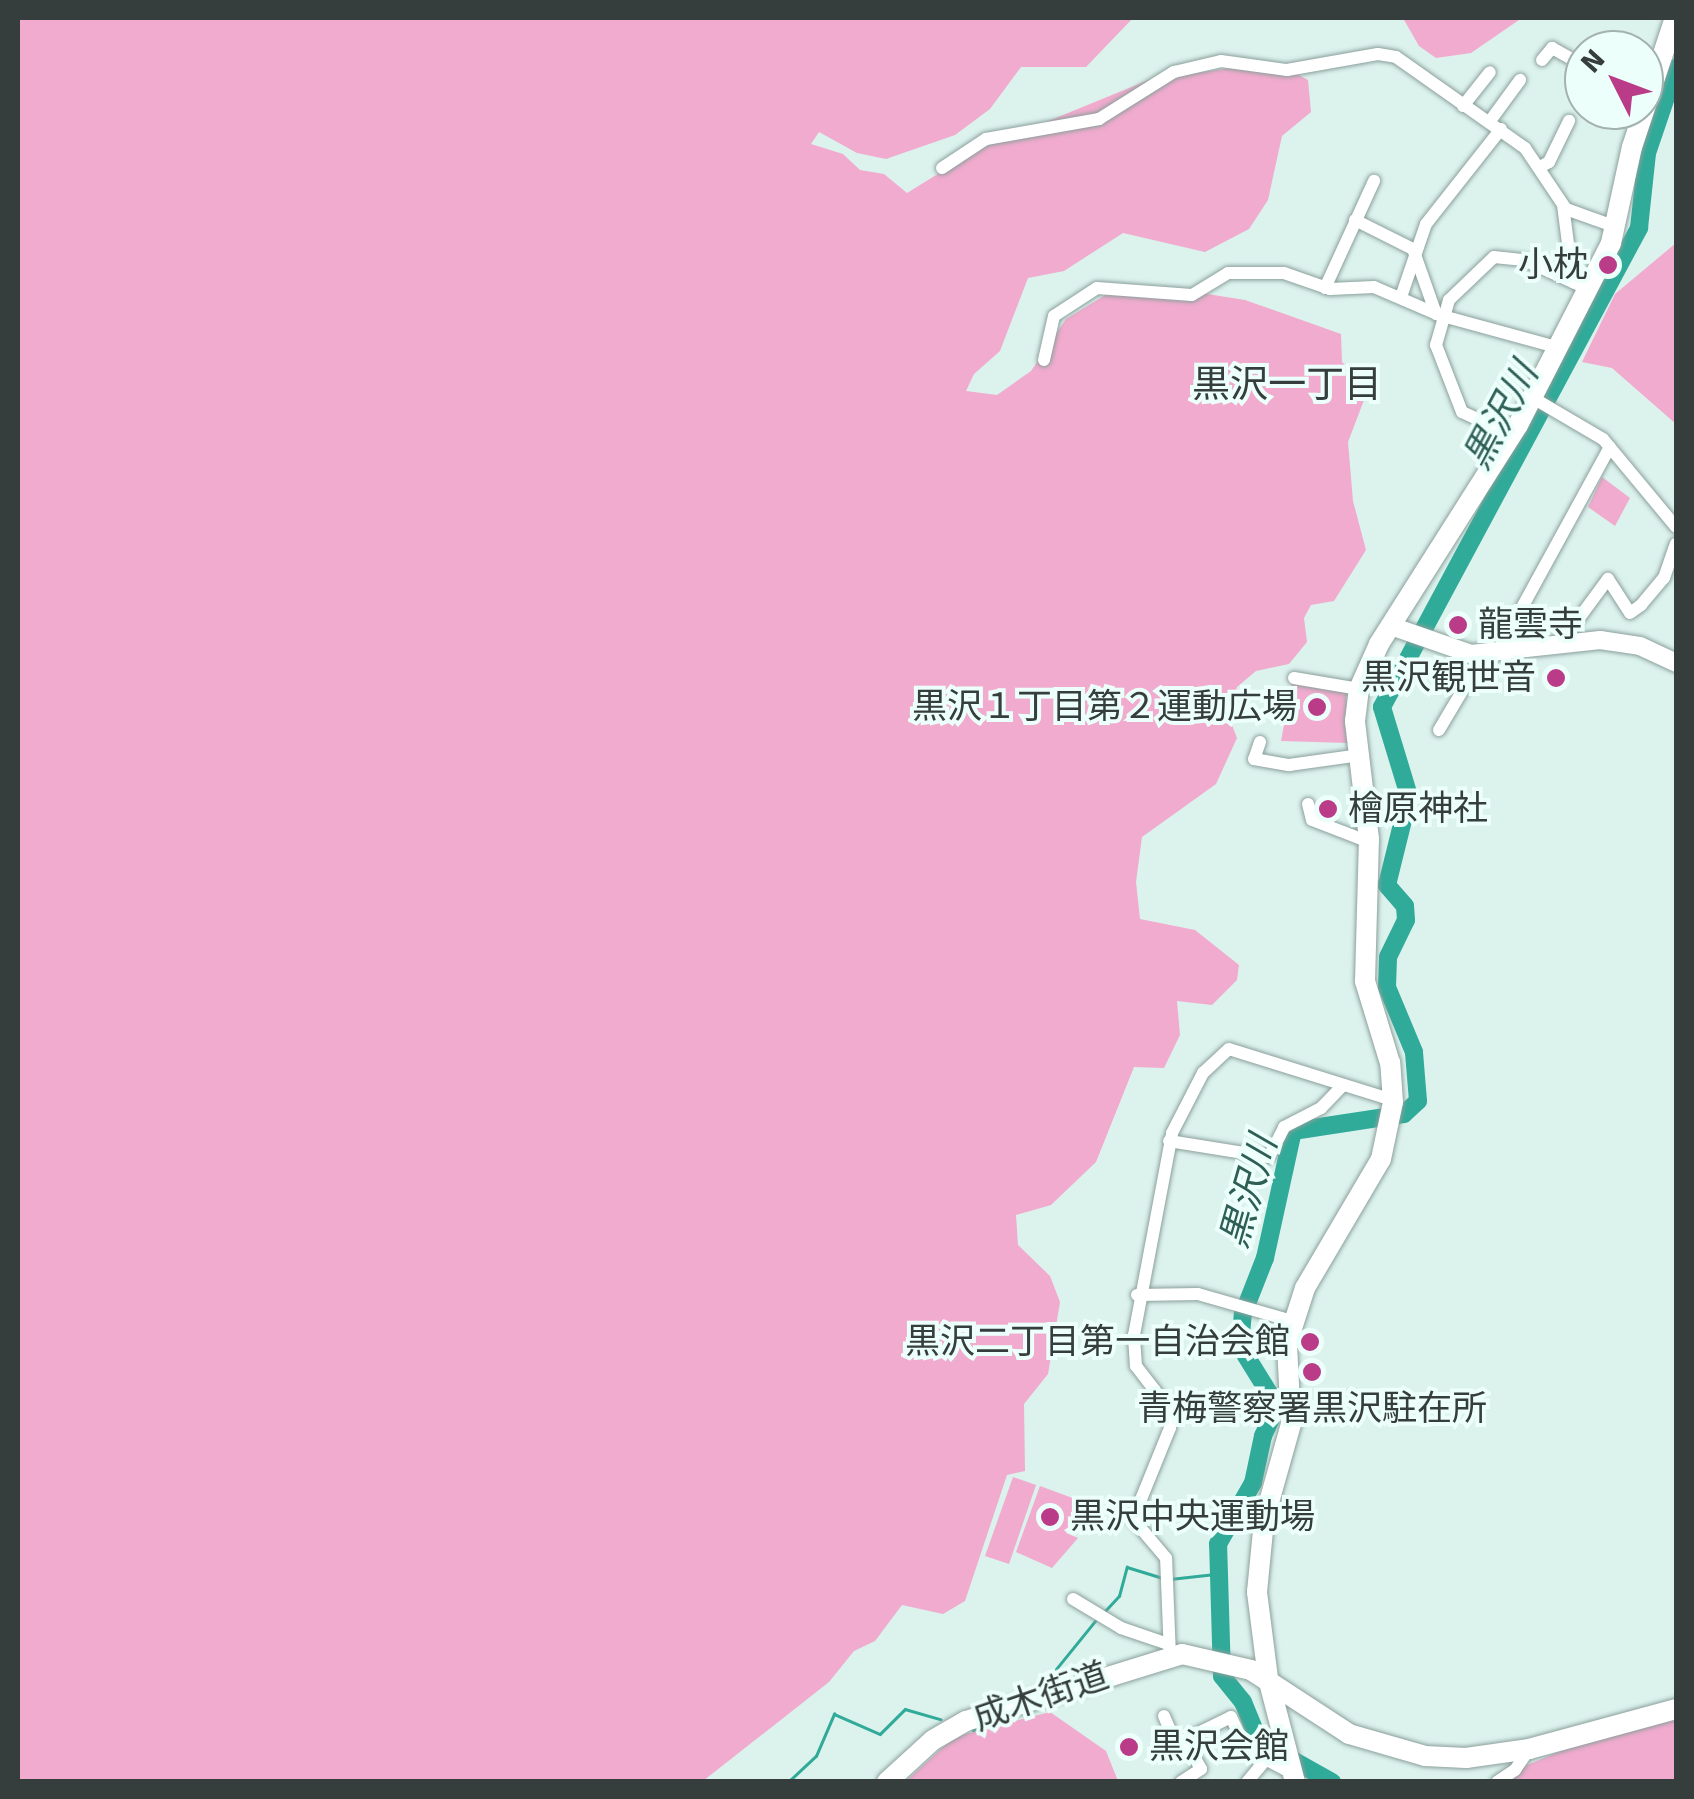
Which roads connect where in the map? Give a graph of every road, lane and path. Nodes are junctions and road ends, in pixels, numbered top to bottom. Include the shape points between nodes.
1 (1675, 18) edge
2 (1664, 47) edge
3 (1564, 55) edge
4 (1542, 60) dead end
5 (1490, 72) dead end
6 (1520, 80) dead end
7 (1462, 106) junction
8 (1496, 125) junction
9 (1568, 130) edge
10 (1638, 130) edge
11 (1540, 167) junction
12 (942, 168) dead end
13 (1374, 181) dead end
14 (1563, 205) junction
15 (1355, 220) junction
16 (1616, 227) junction
17 (1413, 250) junction
18 (1580, 285) junction
19 (1325, 288) junction
20 (1401, 297) junction
21 (1441, 315) junction
22 (1556, 346) junction
23 (1044, 360) dead end
24 (1542, 402) junction
25 (1512, 435) junction
26 (1610, 447) junction
27 (1676, 526) edge
28 (1676, 544) edge
29 (1401, 630) junction
30 (1560, 644) junction
31 (1490, 656) junction
32 (1676, 662) edge
33 (1294, 678) dead end
34 (1358, 689) junction
35 (1438, 730) dead end
36 (1260, 742) dead end
37 (1360, 755) junction
38 (1308, 804) dead end
39 (1369, 842) junction
40 (1341, 1087) junction
41 (1392, 1108) junction
42 (1169, 1141) junction
43 (1137, 1295) junction
44 (1292, 1321) junction
45 (1073, 1598) dead end
46 (1168, 1650) junction
47 (1268, 1678) junction
48 (1676, 1709) edge
49 (1310, 1712) junction
50 (1164, 1716) dead end
51 (1282, 1729) junction
52 (1185, 1740) junction
53 (1529, 1749) junction
54 (1263, 1762) junction
55 (1291, 1769) edge
56 (887, 1782) edge
57 (1181, 1782) edge
58 (1247, 1782) edge
59 (1497, 1782) edge

1 - 2 main road
3 - 4 street via 1552,48
5 - 7 street
6 - 8 street
7 - 8 street
7 - 12 street via 1396,57 1287,70 1221,61 1174,72 1078,128 969,145
8 - 11 street
8 - 17 street
9 - 11 street
10 - 16 main road
11 - 14 street
13 - 15 street
14 - 16 street
14 - 18 street
15 - 17 street
15 - 19 street
16 - 18 main road
17 - 20 street
17 - 21 street
18 - 21 street via 1524,260 1494,257
18 - 22 main road
19 - 20 street via 1374,287
19 - 23 street via 1284,273 1228,273 1192,295 1097,288 1054,316
20 - 21 street
21 - 22 street
21 - 25 street via 1436,345 1462,412
22 - 24 main road
24 - 25 main road
24 - 26 street
25 - 29 main road
26 - 27 street
26 - 31 street
28 - 30 street via 1664,578 1642,605 1630,613 1608,579
29 - 31 street
29 - 34 main road
30 - 31 street
30 - 32 street via 1630,644
31 - 35 street
33 - 34 street
34 - 37 main road
36 - 37 street via 1254,759 1289,766
37 - 39 main road
38 - 39 street via 1312,820
39 - 41 main road via 1365,981
40 - 41 street
40 - 42 street via 1321,1108 1284,1127 1269,1158
40 - 42 street via 1222,1050
41 - 44 main road via 1378,1166
42 - 43 street
43 - 44 street via 1189,1293
43 - 46 street via 1134,1359 1166,1402 1171,1421 1133,1519 1166,1558
44 - 47 main road via 1291,1424 1258,1564
45 - 46 street
46 - 47 main road, 成木街道
46 - 56 main road, 成木街道 via 966,1721 933,1740
47 - 49 main road, 成木街道
47 - 51 main road
48 - 53 main road, 成木街道
49 - 51 main road via 1292,1717
49 - 53 main road, 成木街道 via 1372,1743 1425,1756
50 - 52 street via 1176,1744
51 - 55 main road
52 - 54 street via 1232,1717 1246,1749
52 - 57 street via 1201,1769
53 - 59 street via 1516,1770
54 - 55 street
54 - 58 street

